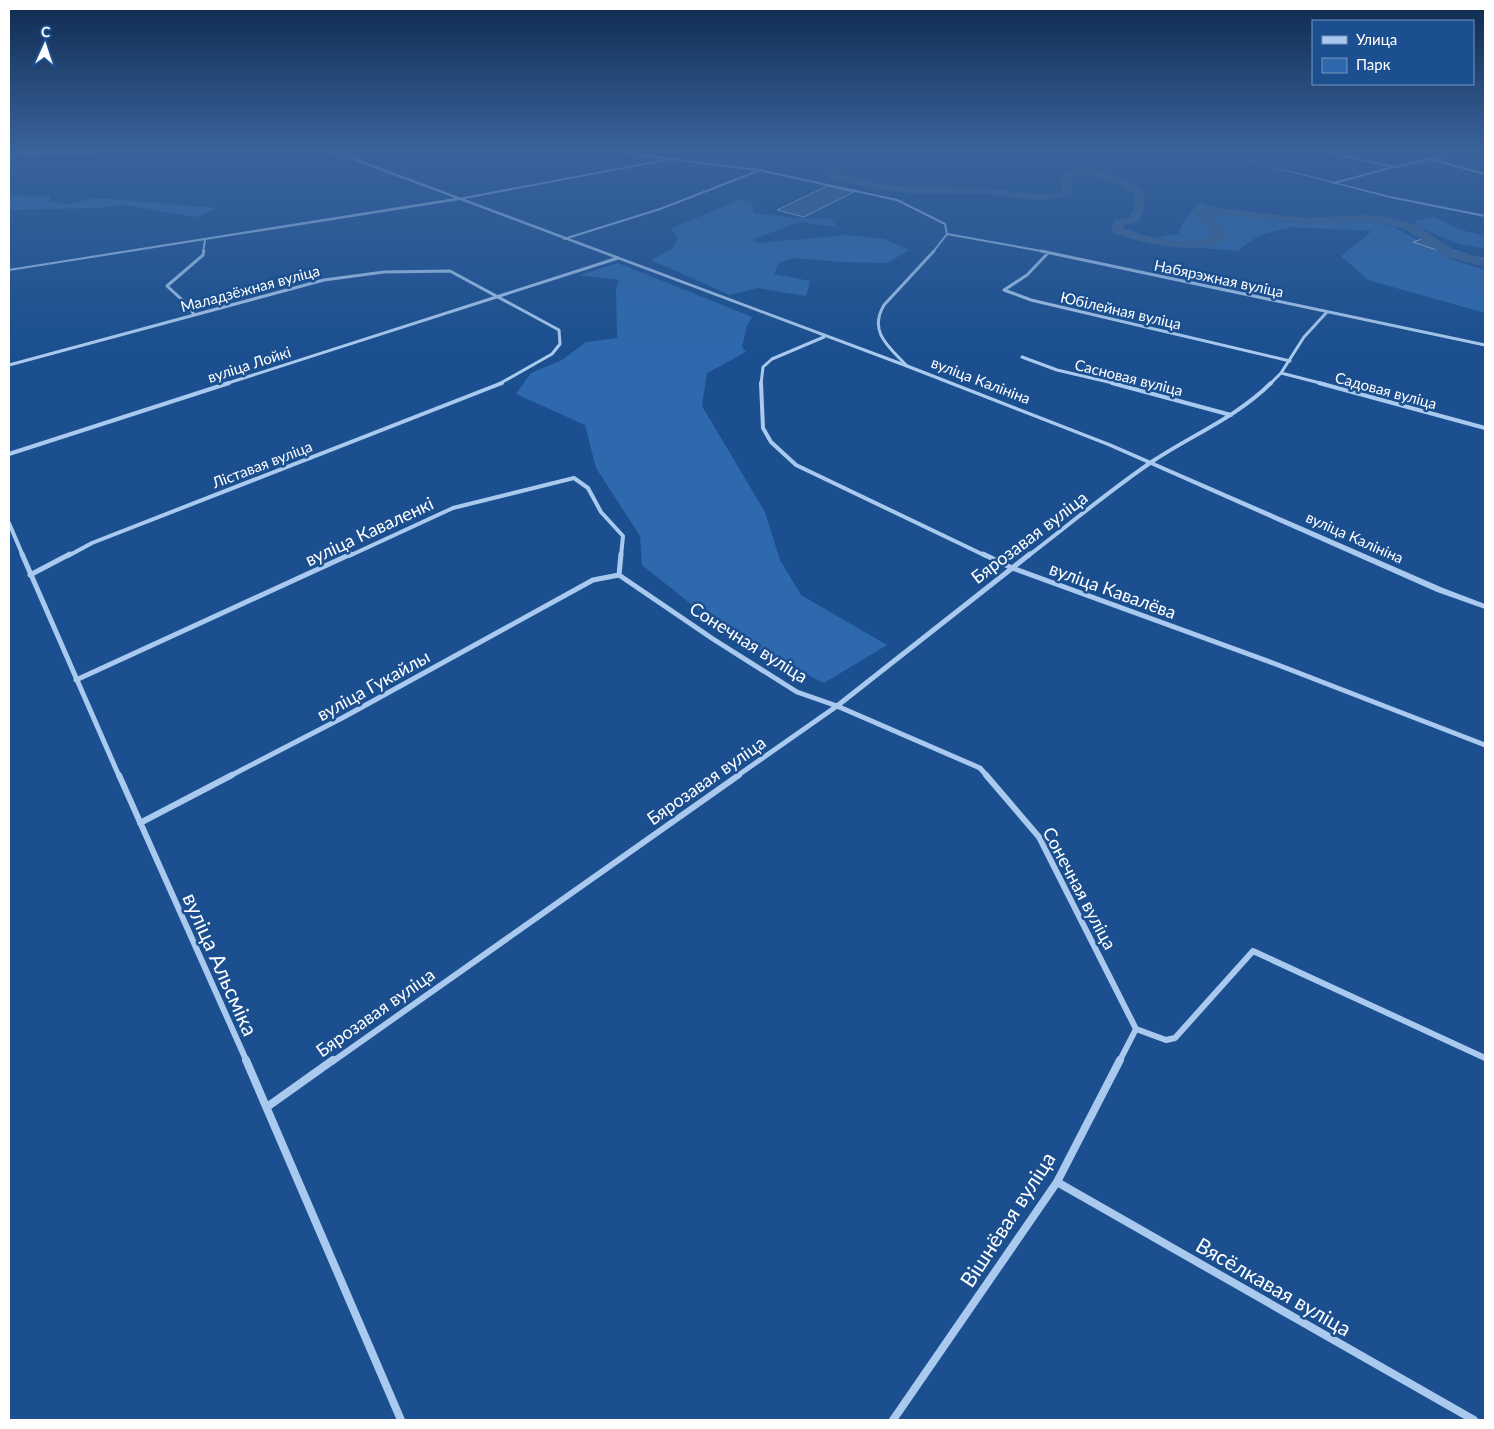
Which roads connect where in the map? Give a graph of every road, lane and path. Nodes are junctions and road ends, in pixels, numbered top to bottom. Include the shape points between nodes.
1 (352, 216) edge
2 (504, 216) edge
3 (641, 216) edge
4 (928, 216) edge
5 (947, 234) junction
6 (564, 239) junction
7 (205, 240) junction
8 (1048, 253) junction
9 (618, 258) junction
10 (9, 270) edge
11 (496, 296) junction
12 (1327, 312) junction
13 (194, 314) junction
14 (824, 336) junction
15 (1485, 345) edge
16 (1022, 357) dead end
17 (1290, 361) junction
18 (9, 364) edge
19 (908, 366) junction
20 (1281, 373) junction
21 (1231, 415) junction
22 (1485, 428) edge
23 (9, 454) edge
24 (1152, 462) junction
25 (9, 523) edge
26 (1012, 568) junction
27 (30, 575) junction
28 (619, 575) junction
29 (1485, 607) edge
30 (76, 680) junction
31 (837, 706) junction
32 (1485, 745) edge
33 (140, 823) junction
34 (1136, 1029) junction
35 (1485, 1058) edge
36 (267, 1106) junction
37 (1057, 1182) junction
38 (401, 1420) edge
39 (893, 1420) edge
40 (1474, 1420) edge

1 - 7 street
2 - 6 street, вуліца Калініна
3 - 6 street
4 - 5 street via 945,224
5 - 8 street, Набярэжная вуліца
5 - 19 street via 878,313 877,330
6 - 9 street, вуліца Калініна
7 - 10 street
7 - 13 street via 203,255 167,286
8 - 12 street, Набярэжная вуліца
8 - 17 street, Юбілейная вуліца via 1027,275 1004,290 1031,300
9 - 11 street, вуліца Лойкі
9 - 14 street, вуліца Калініна
11 - 13 street, Маладзёжная вуліца via 450,271 384,272 324,280
11 - 23 street, вуліца Лойкі
11 - 27 street, Ліставая вуліца via 559,330 560,344 552,354 505,382 92,543
12 - 15 street, Набярэжная вуліца
12 - 17 street, Бярозавая вуліца via 1304,337
13 - 18 street, Маладзёжная вуліца
14 - 19 street, вуліца Калініна
14 - 26 street, вуліца Кавалёва via 772,359 763,367 761,413 763,428 771,442 796,465
16 - 21 street, Сасновая вуліца via 1057,370
17 - 20 street, Бярозавая вуліца
19 - 24 street, вуліца Калініна
20 - 21 street, Бярозавая вуліца
20 - 22 street, Садовая вуліца
21 - 24 street, Бярозавая вуліца
24 - 26 street, Бярозавая вуліца
24 - 29 street, вуліца Калініна
25 - 27 street, вуліца Альсміка
26 - 31 street, Бярозавая вуліца
26 - 32 street, вуліца Кавалёва
27 - 30 street, вуліца Альсміка
28 - 30 street, вуліца Каваленкі via 623,536 600,511 590,488 574,478 453,508
28 - 31 street, Сонечная вуліца via 797,692
28 - 33 street, вуліца Гукайлы via 593,580 344,717
30 - 33 street, вуліца Альсміка
31 - 34 street, Сонечная вуліца via 980,768 1039,837
31 - 36 street, Бярозавая вуліца
33 - 36 street, вуліца Альсміка
34 - 35 street via 1166,1040 1175,1038 1253,951
34 - 37 street, Вішнёвая вуліца
36 - 38 street, вуліца Альсміка
37 - 39 street, Вішнёвая вуліца
37 - 40 street, Вясёлкавая вуліца

